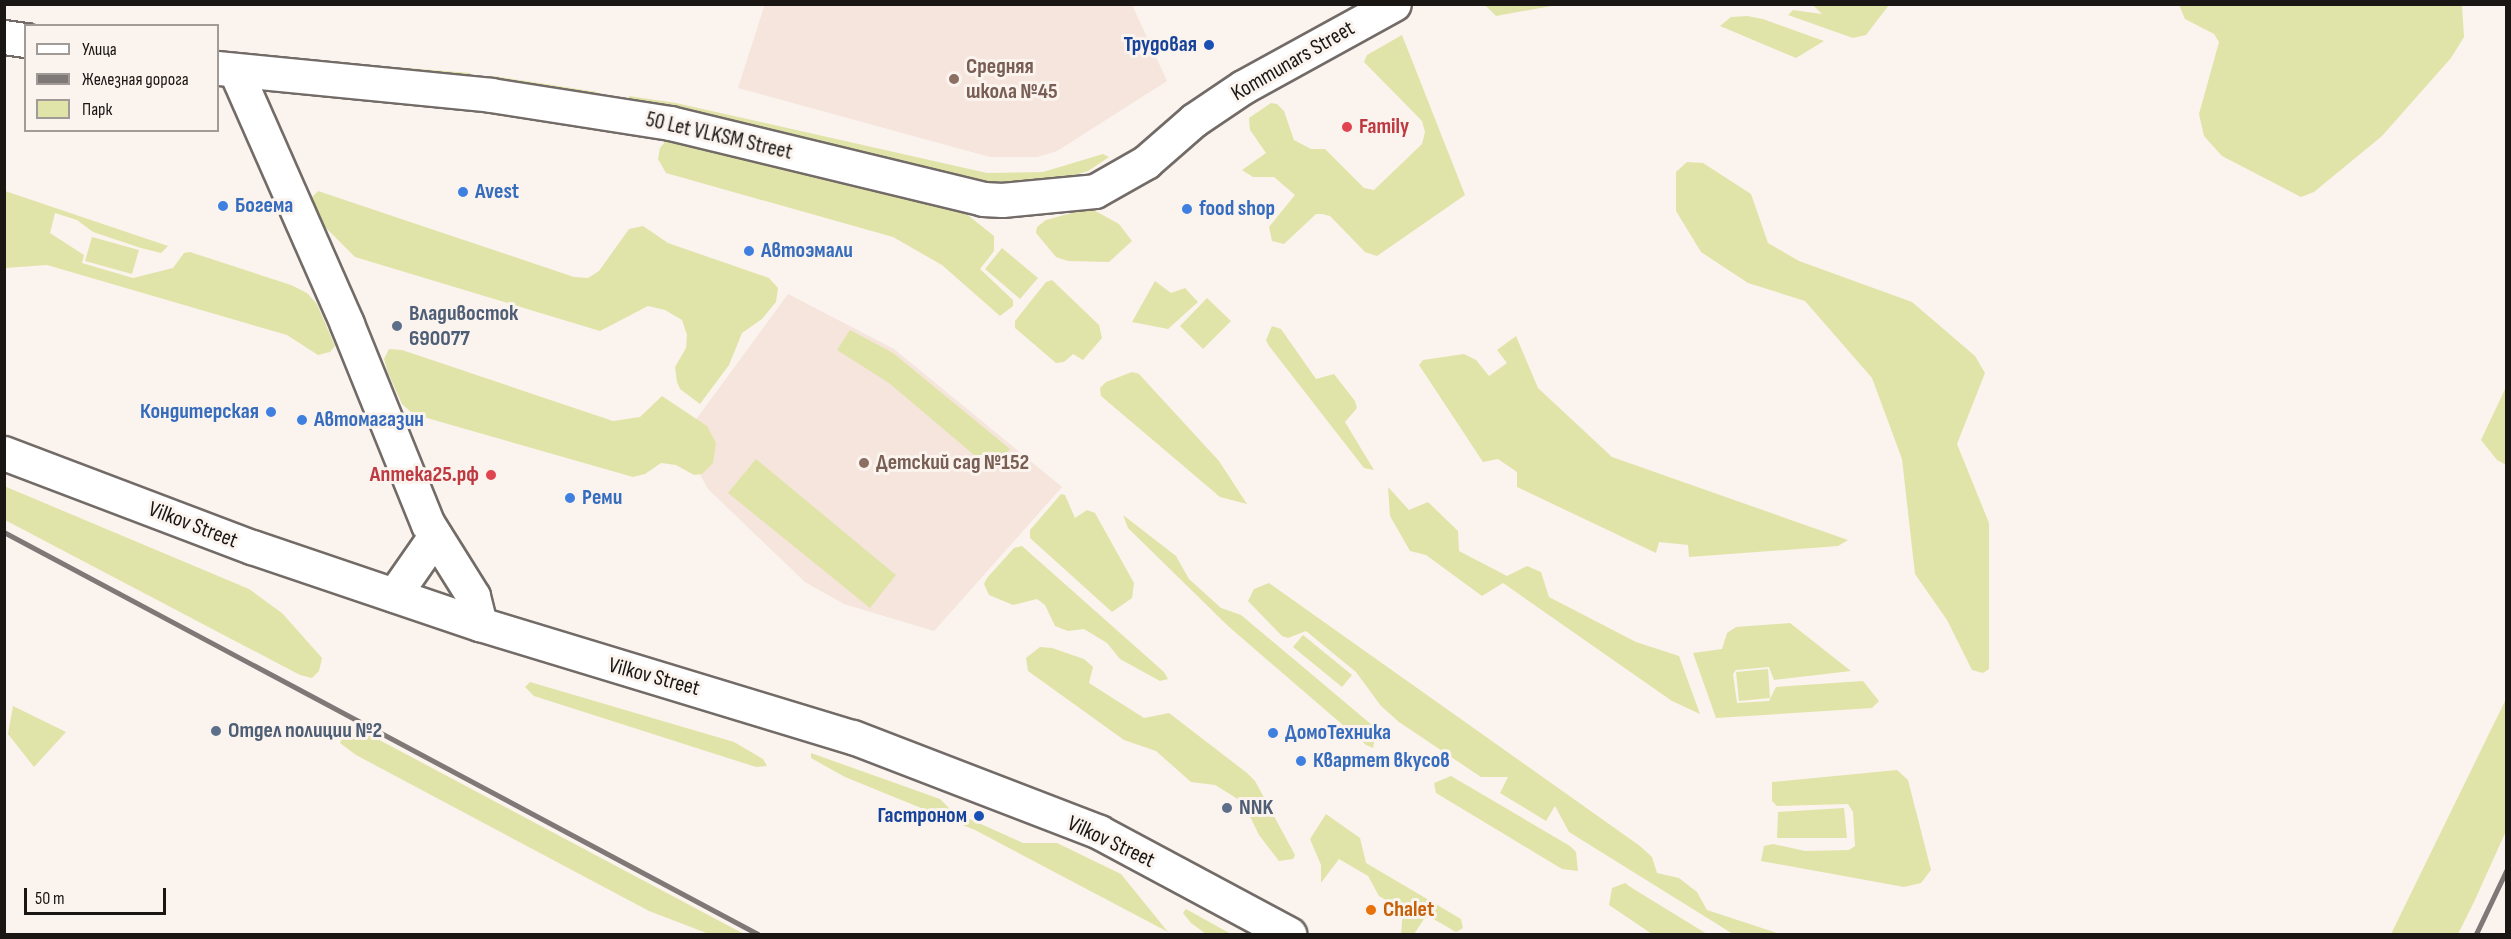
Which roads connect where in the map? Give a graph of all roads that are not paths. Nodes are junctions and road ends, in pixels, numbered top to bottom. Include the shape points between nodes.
1 (1394, 4) edge
2 (4, 37) edge
3 (24, 40) edge
4 (227, 70) edge
5 (1194, 120) joint
6 (4, 453) edge
7 (435, 536) junction
8 (394, 595) junction
9 (480, 624) junction
10 (1289, 934) edge

1 - 5 main road, Kommunars Street via 1243,87
2 - 3 main road
4 - 5 main road, 50 Let VLKSM Street via 491,94 670,123 983,199 1095,191 1146,162
4 - 7 main road
6 - 8 main road, Vilkov Street via 252,547
7 - 8 main road
7 - 9 main road via 473,596
8 - 9 main road, Vilkov Street
9 - 10 main road, Vilkov Street via 794,717 930,766 1099,832

